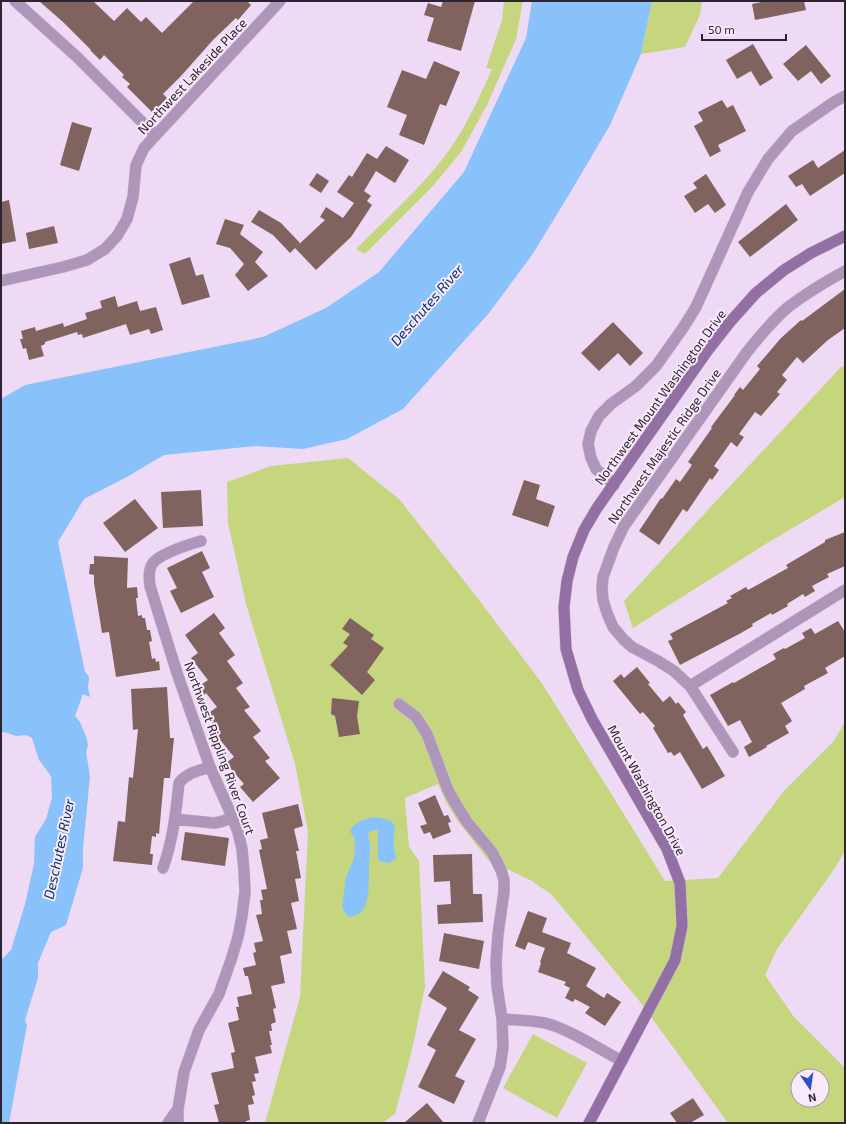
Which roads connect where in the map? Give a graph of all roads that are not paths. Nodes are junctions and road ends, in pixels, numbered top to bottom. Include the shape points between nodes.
1 (15, 1) edge
2 (278, 2) edge
3 (845, 96) edge
4 (155, 135) junction
5 (845, 236) edge
6 (845, 271) edge
7 (1, 281) edge
8 (614, 484) junction
9 (584, 530) joint
10 (201, 541) dead end
11 (845, 590) edge
12 (690, 686) junction
13 (399, 704) dead end
14 (733, 752) dead end
15 (210, 767) junction
16 (232, 818) junction
17 (175, 819) junction
18 (163, 868) dead end
19 (502, 1020) junction
20 (622, 1061) junction
21 (178, 1109) junction
22 (168, 1123) edge
23 (178, 1123) edge
24 (478, 1123) edge
25 (589, 1123) edge

1 - 4 street via 77,57
2 - 4 street, Northwest Lakeside Place
3 - 8 street via 792,131 768,159 748,192 696,307 683,328 656,366 599,416 588,444 591,458 596,469
4 - 7 street, Northwest Lakeside Place via 144,148 136,165 133,197 127,219 105,249 87,260
5 - 8 main road, Northwest Mount Washington Drive via 784,270 756,293 708,350
6 - 12 street, Northwest Majestic Ridge Drive via 786,309 765,330 624,526 614,547 603,577 602,589 613,627 632,647 674,671
8 - 9 main road, Northwest Mount Washington Drive
9 - 20 main road, Mount Washington Drive via 573,557 564,607 566,649 571,668 592,719 667,849 680,883 682,926 675,960
10 - 15 street, Northwest Rippling River Court via 187,544 158,557 148,575 170,651
11 - 12 street
12 - 14 street, Northwest Majestic Ridge Drive
13 - 19 street via 416,717 427,734 448,790 467,822 492,852 501,870 504,892 496,962
15 - 16 street, Northwest Rippling River Court
15 - 17 street via 182,778 179,783
16 - 17 street via 214,823
16 - 21 street, Northwest Rippling River Court via 242,849 244,871 245,892 241,923 219,994 199,1030 186,1065
17 - 18 street via 169,852
19 - 20 street via 544,1023 564,1030
19 - 24 street via 503,1047 500,1067
20 - 25 main road, Mount Washington Drive
21 - 22 street, Northwest Rippling River Court
21 - 23 street, Northwest Rippling River Court

